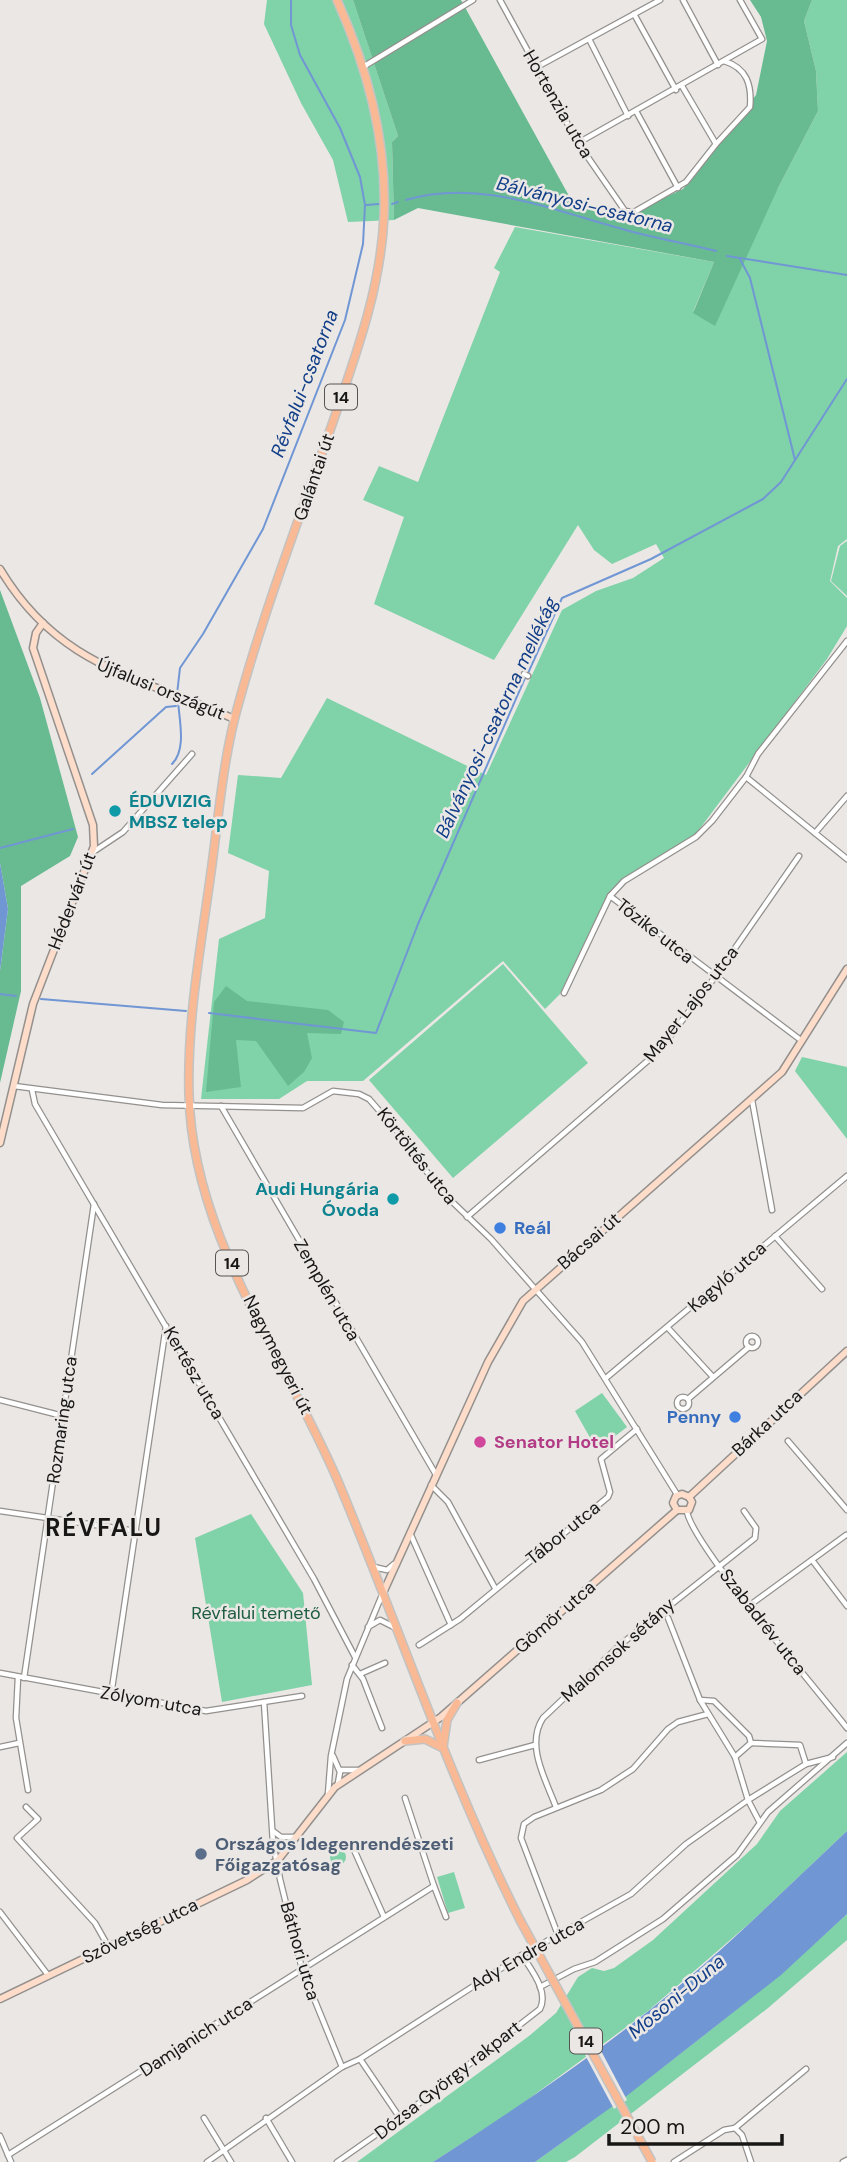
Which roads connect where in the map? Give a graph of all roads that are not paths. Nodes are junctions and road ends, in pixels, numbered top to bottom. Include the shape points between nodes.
1 (337, 0) edge
2 (473, 0) edge
3 (500, 0) edge
4 (683, 0) edge
5 (740, 0) edge
6 (656, 1) edge
7 (634, 15) junction
8 (589, 39) junction
9 (724, 61) junction
10 (718, 65) junction
11 (363, 67) junction
12 (537, 67) junction
13 (682, 86) junction
14 (676, 90) junction
15 (636, 111) junction
16 (628, 116) junction
17 (578, 143) junction
18 (716, 144) junction
19 (678, 188) junction
20 (0, 569) edge
21 (43, 623) junction
22 (847, 641) edge
23 (234, 719) junction
24 (192, 754) dead end
25 (746, 777) junction
26 (847, 796) edge
27 (815, 833) junction
28 (93, 852) junction
29 (799, 856) dead end
30 (847, 859) edge
31 (610, 896) junction
32 (847, 969) edge
33 (715, 977) junction
34 (564, 993) dead end
35 (802, 1041) junction
36 (14, 1086) junction
37 (33, 1090) junction
38 (752, 1100) junction
39 (190, 1104) junction
40 (220, 1106) junction
41 (0, 1143) edge
42 (847, 1176) edge
43 (94, 1204) junction
44 (772, 1210) dead end
45 (467, 1217) junction
46 (775, 1236) junction
47 (535, 1289) junction
48 (822, 1289) dead end
49 (166, 1325) junction
50 (668, 1328) junction
51 (749, 1347) dead end
52 (847, 1351) edge
53 (713, 1377) junction
54 (606, 1378) junction
55 (688, 1399) dead end
56 (0, 1400) edge
57 (63, 1416) junction
58 (637, 1428) junction
59 (788, 1441) dead end
60 (435, 1473) junction
61 (431, 1485) junction
62 (678, 1496) junction
63 (689, 1497) junction
64 (677, 1510) junction
65 (847, 1510) edge
66 (0, 1511) edge
67 (687, 1511) junction
68 (744, 1511) dead end
69 (48, 1518) junction
70 (136, 1531) junction
71 (410, 1533) junction
72 (846, 1535) edge
73 (368, 1560) junction
74 (812, 1560) junction
75 (397, 1561) junction
76 (718, 1564) junction
77 (495, 1588) junction
78 (382, 1595) junction
79 (750, 1605) junction
80 (847, 1606) edge
81 (668, 1618) dead end
82 (451, 1625) junction
83 (368, 1627) junction
84 (395, 1628) junction
85 (419, 1645) dead end
86 (355, 1657) junction
87 (385, 1663) dead end
88 (352, 1665) junction
89 (0, 1673) edge
90 (360, 1674) junction
91 (18, 1676) junction
92 (24, 1678) junction
93 (111, 1695) junction
94 (302, 1696) dead end
95 (700, 1700) junction
96 (264, 1702) junction
97 (457, 1703) junction
98 (708, 1714) junction
99 (433, 1723) junction
100 (382, 1728) dead end
101 (847, 1728) edge
102 (405, 1741) junction
103 (19, 1743) junction
104 (751, 1743) junction
105 (847, 1743) edge
106 (535, 1745) junction
107 (0, 1747) edge
108 (332, 1750) junction
109 (444, 1751) junction
110 (736, 1757) junction
111 (833, 1757) junction
112 (479, 1760) dead end
113 (806, 1764) junction
114 (340, 1770) junction
115 (358, 1770) junction
116 (335, 1787) junction
117 (28, 1790) dead end
118 (328, 1794) junction
119 (405, 1798) dead end
120 (748, 1800) junction
121 (26, 1807) dead end
122 (556, 1807) junction
123 (760, 1821) junction
124 (272, 1831) junction
125 (295, 1837) junction
126 (351, 1843) dead end
127 (278, 1860) junction
128 (434, 1886) junction
129 (0, 1912) edge
130 (384, 1917) junction
131 (446, 1917) dead end
132 (558, 1935) junction
133 (108, 1946) junction
134 (522, 1955) junction
135 (302, 1969) junction
136 (48, 1975) junction
137 (540, 1987) junction
138 (0, 1999) edge
139 (360, 2059) junction
140 (342, 2067) junction
141 (806, 2069) dead end
142 (204, 2118) dead end
143 (266, 2118) junction
144 (400, 2118) junction
145 (735, 2129) junction
146 (0, 2136) edge
147 (223, 2148) junction
148 (8, 2155) junction
149 (11, 2162) edge
150 (207, 2162) edge
151 (231, 2162) edge
152 (292, 2162) edge
153 (337, 2162) edge
154 (652, 2162) edge
155 (674, 2162) edge
156 (751, 2162) edge

1 - 11 main road, 14
2 - 11 street
3 - 12 street, Hortenzia utca
4 - 10 street
5 - 9 street via 762,39
6 - 7 street
7 - 8 street
7 - 14 street
8 - 12 street
8 - 16 street
9 - 10 street
9 - 18 street via 743,72 751,87 750,107
10 - 13 street
11 - 23 main road, Galántai út / 14 via 382,156 384,216 378,272 362,334
12 - 17 street, Hortenzia utca
13 - 14 street
13 - 18 street
14 - 15 street
15 - 16 street
15 - 19 street
16 - 17 street
17 - 19 street, Hortenzia utca via 625,211 634,212
18 - 19 street
20 - 21 street, Újfalusi országút
21 - 23 street, Újfalusi országút via 90,660
21 - 28 street, Hédervári út via 33,648 93,825
22 - 25 street via 758,754
23 - 39 main road, Nagymegyeri út / 14 via 223,769 191,1016
24 - 28 street via 123,832
25 - 27 street
25 - 31 street via 696,837 624,881
26 - 27 street
27 - 30 street
28 - 36 street, Hédervári út via 40,982
29 - 33 street, Mayer Lajos utca
31 - 33 street, Tőzike utca
31 - 34 street
32 - 35 street, Bácsai út
33 - 35 street, Tőzike utca
33 - 45 street, Mayer Lajos utca via 659,1051
35 - 38 street, Bácsai út via 782,1072
36 - 37 street
36 - 41 street, Hédervári út
37 - 39 street
37 - 43 street, Kertész utca via 35,1104
38 - 44 street
38 - 47 street, Bácsai út
39 - 40 street, Körtöltés utca
39 - 73 main road, Nagymegyeri út / 14 via 198,1168 223,1245 306,1410
40 - 45 street, Körtöltés utca via 303,1108 333,1091 362,1095 382,1111 441,1191
40 - 60 street, Zemplén utca
42 - 46 street, Kagyló utca
43 - 49 street, Kertész utca
43 - 57 street, Rozmaring utca
45 - 47 street, Körtöltés utca
46 - 48 street
46 - 50 street, Kagyló utca
47 - 54 street via 578,1337
47 - 60 street, Bácsai út via 498,1343
49 - 70 street
49 - 86 street, Kertész utca
50 - 53 street
50 - 54 street, Kagyló utca
51 - 53 street
52 - 63 street, Bárka utca
53 - 55 street
54 - 58 street
56 - 57 street
57 - 69 street, Rozmaring utca
58 - 62 street
58 - 77 street, Tábor utca via 601,1459 608,1497
59 - 65 street
60 - 61 street, Bácsai út
61 - 71 street, Bácsai út
61 - 77 street via 449,1502
62 - 63 street
62 - 64 street via 673,1503
63 - 67 street via 692,1504
64 - 67 street
64 - 97 street, Gömör utca
66 - 69 street
67 - 76 street, Szabadrév utca via 695,1534
68 - 76 street, Malomsok sétány via 756,1528 755,1538
69 - 70 street
69 - 92 street, Rozmaring utca
70 - 93 street
71 - 75 street, Bácsai út
71 - 82 street
72 - 74 street
73 - 75 street via 383,1570
73 - 78 main road, Nagymegyeri út / 14
74 - 79 street
74 - 80 street
75 - 78 street, Bácsai út
76 - 79 street, Szabadrév utca
76 - 106 street, Malomsok sétány via 620,1645 543,1718 536,1729
77 - 82 street, Tábor utca
78 - 83 street, Bácsai út
78 - 84 main road, Nagymegyeri út / 14
79 - 101 street, Szabadrév utca
81 - 95 street
82 - 85 street, Tábor utca
83 - 84 street via 380,1620
83 - 86 street, Bácsai út
84 - 99 main road, Nagymegyeri út / 14
86 - 88 street, Bácsai út
87 - 90 street
88 - 90 street
88 - 108 street, Bácsai út
89 - 91 street, Zólyom utca
90 - 100 street
91 - 92 street, Zólyom utca
91 - 103 street
92 - 93 street, Zólyom utca
93 - 96 street, Zólyom utca via 206,1711
94 - 96 street, Zólyom utca
95 - 98 street
95 - 104 street via 715,1701
96 - 124 street, Báthori utca
97 - 99 street, Gömör utca
97 - 109 main road via 447,1720
98 - 110 street
98 - 122 street via 668,1729 633,1769 601,1790
99 - 102 street, Gömör utca
99 - 109 main road, Nagymegyeri út / 14
102 - 109 main road via 429,1740
102 - 115 street, Gömör utca
103 - 107 street
103 - 117 street
104 - 110 street
104 - 113 street via 800,1745
105 - 111 street
106 - 112 street
106 - 122 street
108 - 114 street
108 - 118 street, Bácsai út
109 - 154 main road, Nagymegyeri út / 14, bridge via 520,1920
110 - 120 street
111 - 113 street, Ady Endre utca
111 - 123 street
113 - 120 street, Ady Endre utca
114 - 115 street
114 - 116 street
115 - 116 street, Gömör utca
116 - 118 street, Gömör utca
118 - 125 street
119 - 128 street
120 - 123 street
120 - 132 street, Ady Endre utca via 686,1844 631,1894
121 - 133 street via 38,1819 17,1838 95,1923
122 - 132 street via 524,1824 521,1838
123 - 137 street via 737,1855 663,1919 595,1962
124 - 125 street via 281,1837
124 - 127 street, Báthori utca
125 - 127 street
126 - 130 street
127 - 133 street, Szövetség utca via 247,1880
127 - 135 street, Báthori utca
128 - 130 street, Damjanich utca
128 - 131 street
129 - 136 street
130 - 135 street, Damjanich utca
132 - 134 street, Ady Endre utca
133 - 136 street, Szövetség utca
134 - 137 street
134 - 139 street, Ady Endre utca
135 - 140 street, Báthori utca
135 - 148 street, Damjanich utca
136 - 138 street, Szövetség utca
137 - 144 street, Dózsa György rakpart via 540,2009
139 - 140 street, Ady Endre utca
139 - 144 street
140 - 143 street, Ady Endre utca
141 - 145 street
142 - 147 street
143 - 147 street, Ady Endre utca
143 - 152 street
144 - 153 street, Dózsa György rakpart
145 - 155 street via 724,2130
145 - 156 street via 742,2135
146 - 148 street
147 - 150 street, Ady Endre utca
147 - 151 street
148 - 149 street

